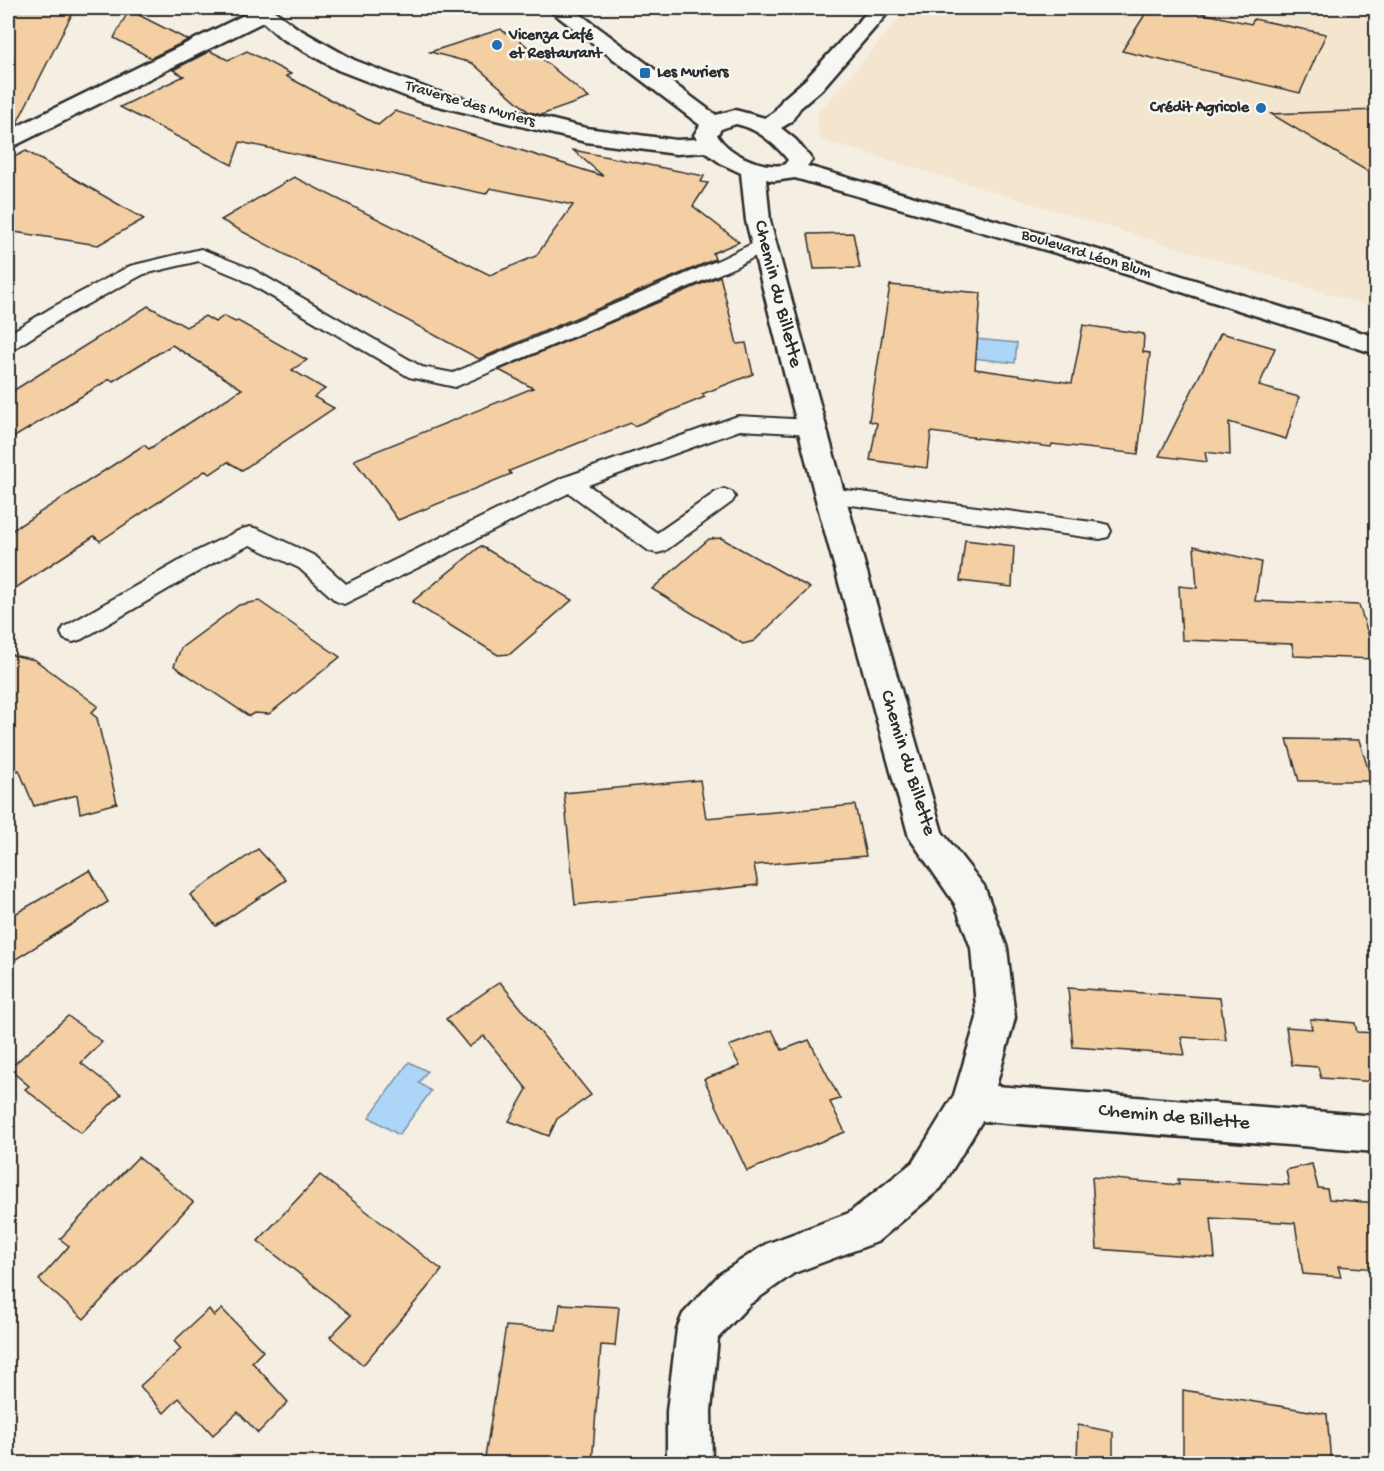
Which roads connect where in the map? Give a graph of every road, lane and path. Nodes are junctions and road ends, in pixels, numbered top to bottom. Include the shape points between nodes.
1 (559, 8) edge
2 (882, 8) edge
3 (257, 10) edge
4 (766, 127) junction
5 (710, 134) junction
6 (8, 140) edge
7 (794, 170) junction
8 (753, 171) junction
9 (764, 244) junction
10 (8, 343) edge
11 (1377, 346) edge
12 (811, 427) junction
13 (570, 483) junction
14 (830, 496) junction
15 (724, 497) dead end
16 (1100, 531) dead end
17 (73, 633) dead end
18 (972, 1102) junction
19 (1377, 1134) edge
20 (690, 1464) edge

1 - 5 street
2 - 4 street via 783,117
3 - 5 street, Traverse des Muriers via 346,65 426,96 586,135 676,147
3 - 6 street
4 - 5 street, Traverse des Muriers via 735,117
4 - 7 street via 800,159
5 - 8 street
7 - 8 street, Boulevard Léon Blum
7 - 11 street, Boulevard Léon Blum via 1103,259
8 - 9 street, Chemin du Billette
9 - 10 lane via 455,380 416,372 246,274 201,255 136,270
9 - 12 street, Chemin du Billette
12 - 13 lane via 738,423
12 - 14 street, Chemin du Billette
13 - 15 lane via 657,545
13 - 17 lane via 344,595 307,562 250,535
14 - 16 lane
14 - 18 street, Chemin du Billette via 926,837 971,897 989,948 996,1018
18 - 19 street, Chemin de Billette
18 - 20 street, Chemin du Billette via 927,1174 881,1213 862,1228 781,1258 735,1288 698,1329 689,1411

